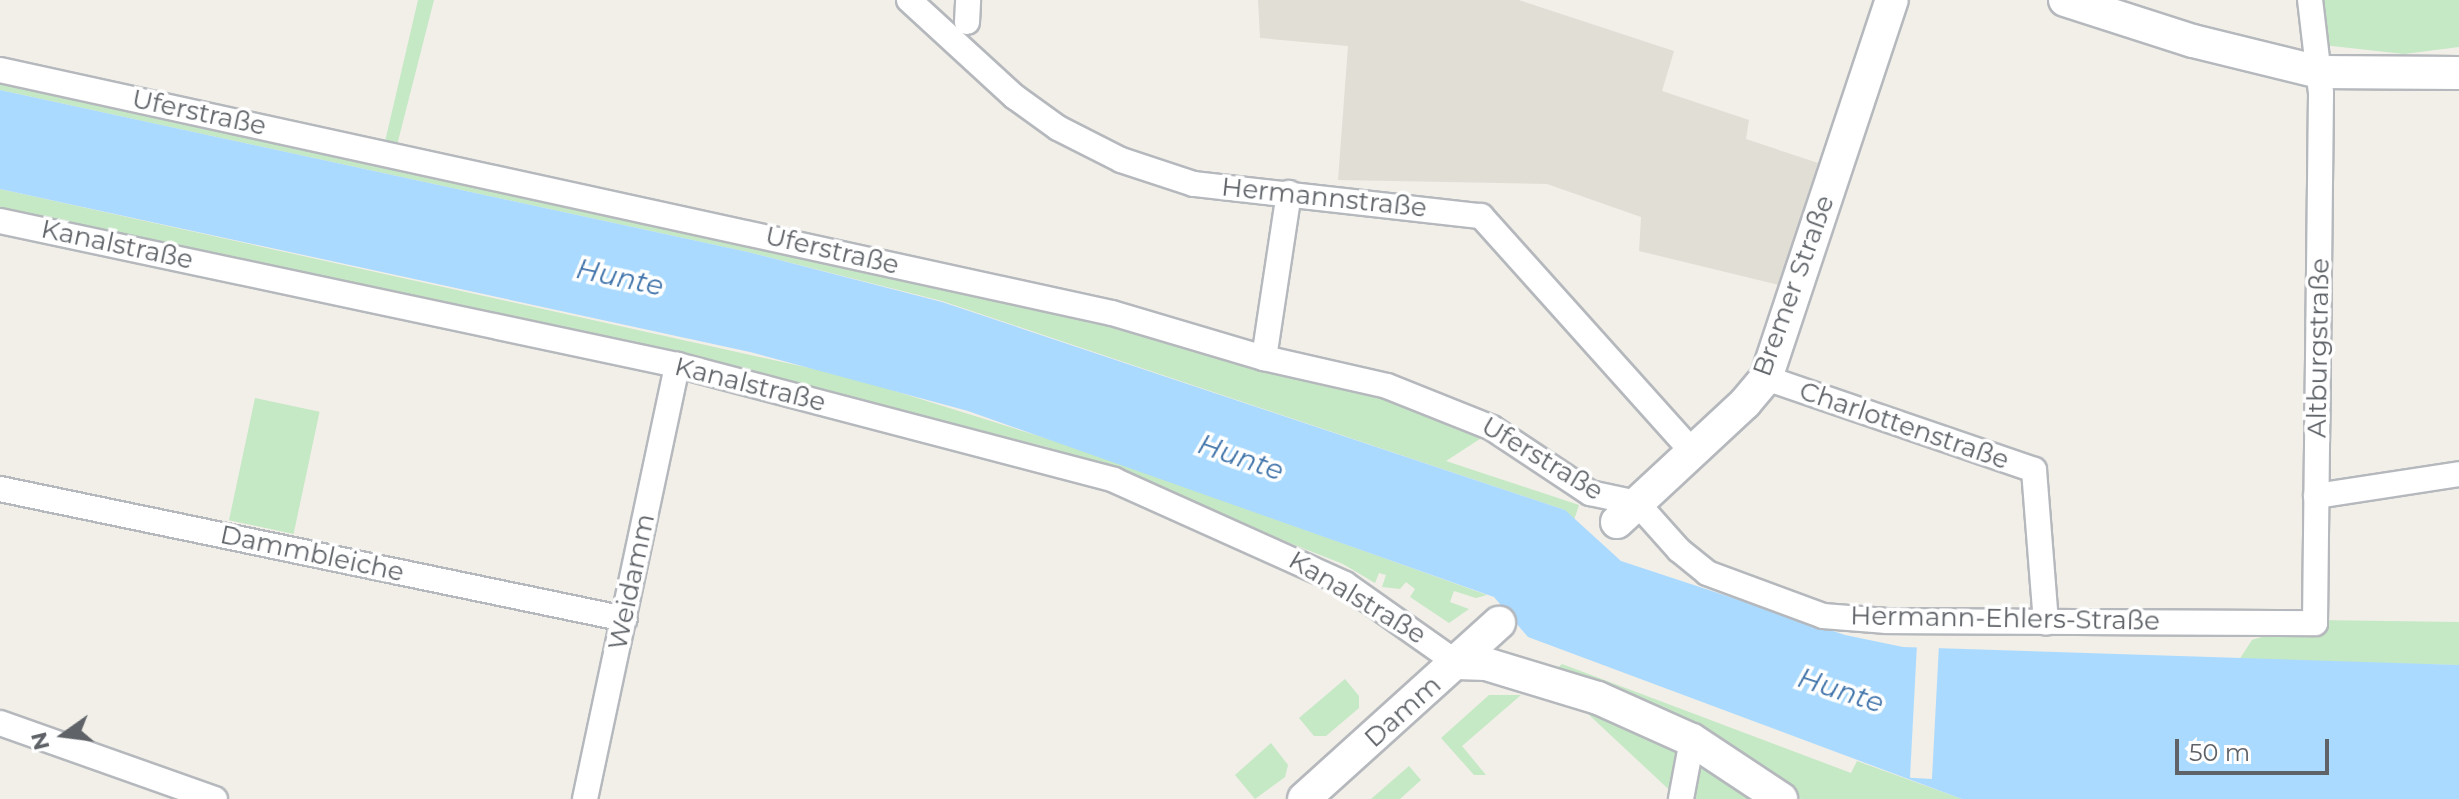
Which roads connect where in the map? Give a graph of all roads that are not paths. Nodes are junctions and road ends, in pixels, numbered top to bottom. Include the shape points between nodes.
1 (909, 0) edge
2 (1892, 0) edge
3 (2065, 0) edge
4 (2310, 0) edge
5 (0, 70) edge
6 (2319, 72) junction
7 (2459, 73) edge
8 (1289, 193) junction
9 (0, 221) edge
10 (1264, 358) junction
11 (677, 365) junction
12 (1766, 378) junction
13 (1693, 452) junction
14 (2459, 474) edge
15 (0, 489) edge
16 (2316, 496) junction
17 (1627, 513) junction
18 (625, 619) junction
19 (1499, 623) dead end
20 (2046, 623) junction
21 (2315, 623) joint
22 (1457, 663) junction
23 (0, 723) edge
24 (1692, 740) junction
25 (215, 799) edge
26 (585, 799) edge
27 (1304, 799) edge
28 (1681, 799) edge
29 (1781, 799) edge

1 - 8 street, Hermannstraße via 1015,97 1096,147 1194,184
2 - 12 street, Bremer Straße
3 - 6 street via 2193,41
4 - 6 street, Altburgstraße
5 - 10 street, Uferstraße via 1112,313
6 - 7 street
6 - 16 street, Altburgstraße
8 - 10 street
8 - 13 street, Hermannstraße via 1481,216
9 - 11 street, Kanalstraße
10 - 17 street, Uferstraße via 1440,403 1513,439
11 - 18 street, Weidamm
11 - 22 street, Kanalstraße via 1114,480 1345,584
12 - 13 street, Bremer Straße
12 - 20 street, Charlottenstraße via 2034,470
13 - 17 street, Bremer Straße
14 - 16 street
15 - 18 street, Dammbleiche
16 - 21 street, Altburgstraße
17 - 20 street, Hermann-Ehlers-Straße via 1707,573 1770,600 1839,617
18 - 26 street, Weidamm
19 - 22 street, Damm
20 - 21 street, Hermann-Ehlers-Straße
22 - 24 street via 1474,662 1551,681
22 - 27 street, Damm
23 - 25 street
24 - 28 street
24 - 29 street

